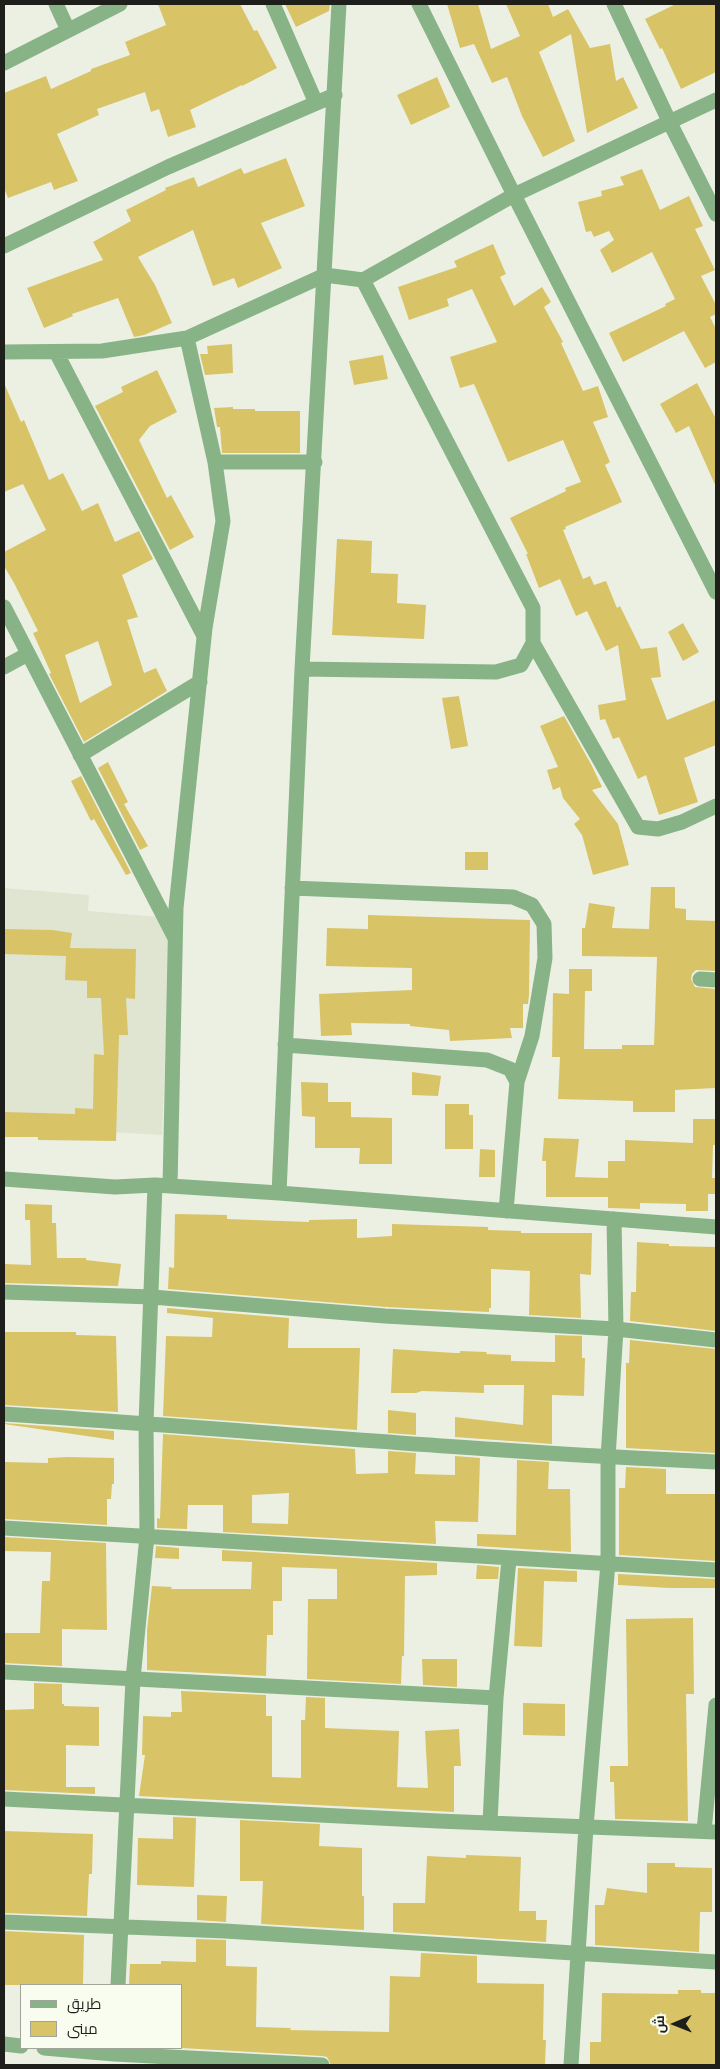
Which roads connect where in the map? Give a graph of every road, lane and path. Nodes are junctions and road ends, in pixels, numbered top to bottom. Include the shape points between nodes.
1 (56, 4) edge
2 (120, 4) edge
3 (273, 4) edge
4 (339, 4) edge
5 (419, 4) edge
6 (614, 4) edge
7 (68, 30) junction
8 (4, 63) edge
9 (335, 94) junction
10 (716, 100) edge
11 (316, 103) junction
12 (670, 123) junction
13 (514, 195) junction
14 (716, 214) edge
15 (4, 246) edge
16 (325, 275) junction
17 (364, 280) junction
18 (187, 338) junction
19 (4, 352) edge
20 (56, 352) junction
21 (215, 462) junction
22 (315, 462) junction
23 (716, 592) edge
24 (4, 607) edge
25 (204, 636) junction
26 (532, 643) junction
27 (28, 654) junction
28 (4, 667) edge
29 (302, 669) junction
30 (200, 682) junction
31 (80, 754) junction
32 (716, 806) edge
33 (292, 888) junction
34 (175, 939) junction
35 (700, 979) dead end
36 (716, 980) edge
37 (285, 1045) junction
38 (517, 1082) junction
39 (4, 1179) edge
40 (162, 1186) junction
41 (279, 1192) junction
42 (506, 1211) junction
43 (614, 1219) junction
44 (716, 1227) edge
45 (4, 1292) edge
46 (152, 1296) junction
47 (616, 1329) junction
48 (716, 1340) edge
49 (4, 1414) edge
50 (146, 1423) junction
51 (608, 1458) junction
52 (716, 1462) edge
53 (4, 1528) edge
54 (147, 1536) junction
55 (509, 1559) junction
56 (608, 1563) junction
57 (716, 1570) edge
58 (4, 1672) edge
59 (133, 1679) junction
60 (496, 1698) junction
61 (716, 1715) edge
62 (4, 1799) edge
63 (127, 1805) junction
64 (490, 1823) junction
65 (586, 1827) junction
66 (710, 1831) edge
67 (4, 1922) edge
68 (121, 1926) junction
69 (578, 1954) junction
70 (716, 1962) edge
71 (118, 1984) edge
72 (4, 2044) edge
73 (20, 2046) edge
74 (53, 2049) edge
75 (114, 2056) edge
76 (322, 2065) edge
77 (571, 2065) edge

1 - 7 street
2 - 7 street
3 - 11 street
4 - 9 street
5 - 13 street
6 - 12 street
7 - 8 street
9 - 11 street
9 - 16 street
10 - 12 street
11 - 15 street via 168,167
12 - 13 street
12 - 14 street
13 - 17 street
13 - 23 street
16 - 17 street
16 - 18 street
16 - 22 street
17 - 26 street via 533,608
18 - 20 street via 102,350
18 - 21 street
19 - 20 street
20 - 25 street
21 - 22 street
21 - 25 street via 223,521
22 - 29 street
24 - 27 street
25 - 30 street
26 - 29 street via 521,665 496,672
26 - 32 street via 638,827 658,829
27 - 28 street
27 - 31 street
29 - 33 street
30 - 31 street
30 - 34 street
31 - 34 street
33 - 37 street
33 - 38 street via 513,897 532,905 544,924 545,958 532,1036
34 - 40 street
35 - 36 street
37 - 38 street via 487,1060 510,1069
37 - 41 street
38 - 42 street
39 - 40 street via 115,1187
40 - 41 street
40 - 46 street
41 - 42 street
42 - 43 street
43 - 44 street
43 - 47 street
45 - 46 street
46 - 47 street via 385,1316
46 - 50 street
47 - 48 street
47 - 51 street
49 - 50 street
50 - 51 street
50 - 54 street
51 - 52 street
51 - 56 street
53 - 54 street
54 - 55 street
54 - 59 street
55 - 56 street
55 - 60 street
56 - 57 street
56 - 65 street
58 - 59 street
59 - 60 street
59 - 63 street
60 - 64 street
61 - 66 street
62 - 63 street
63 - 64 street
63 - 68 street
64 - 65 street
65 - 66 street
65 - 69 street
67 - 68 street
68 - 69 street
68 - 71 street
69 - 70 street
69 - 77 street
72 - 73 street
74 - 75 street
75 - 76 street

